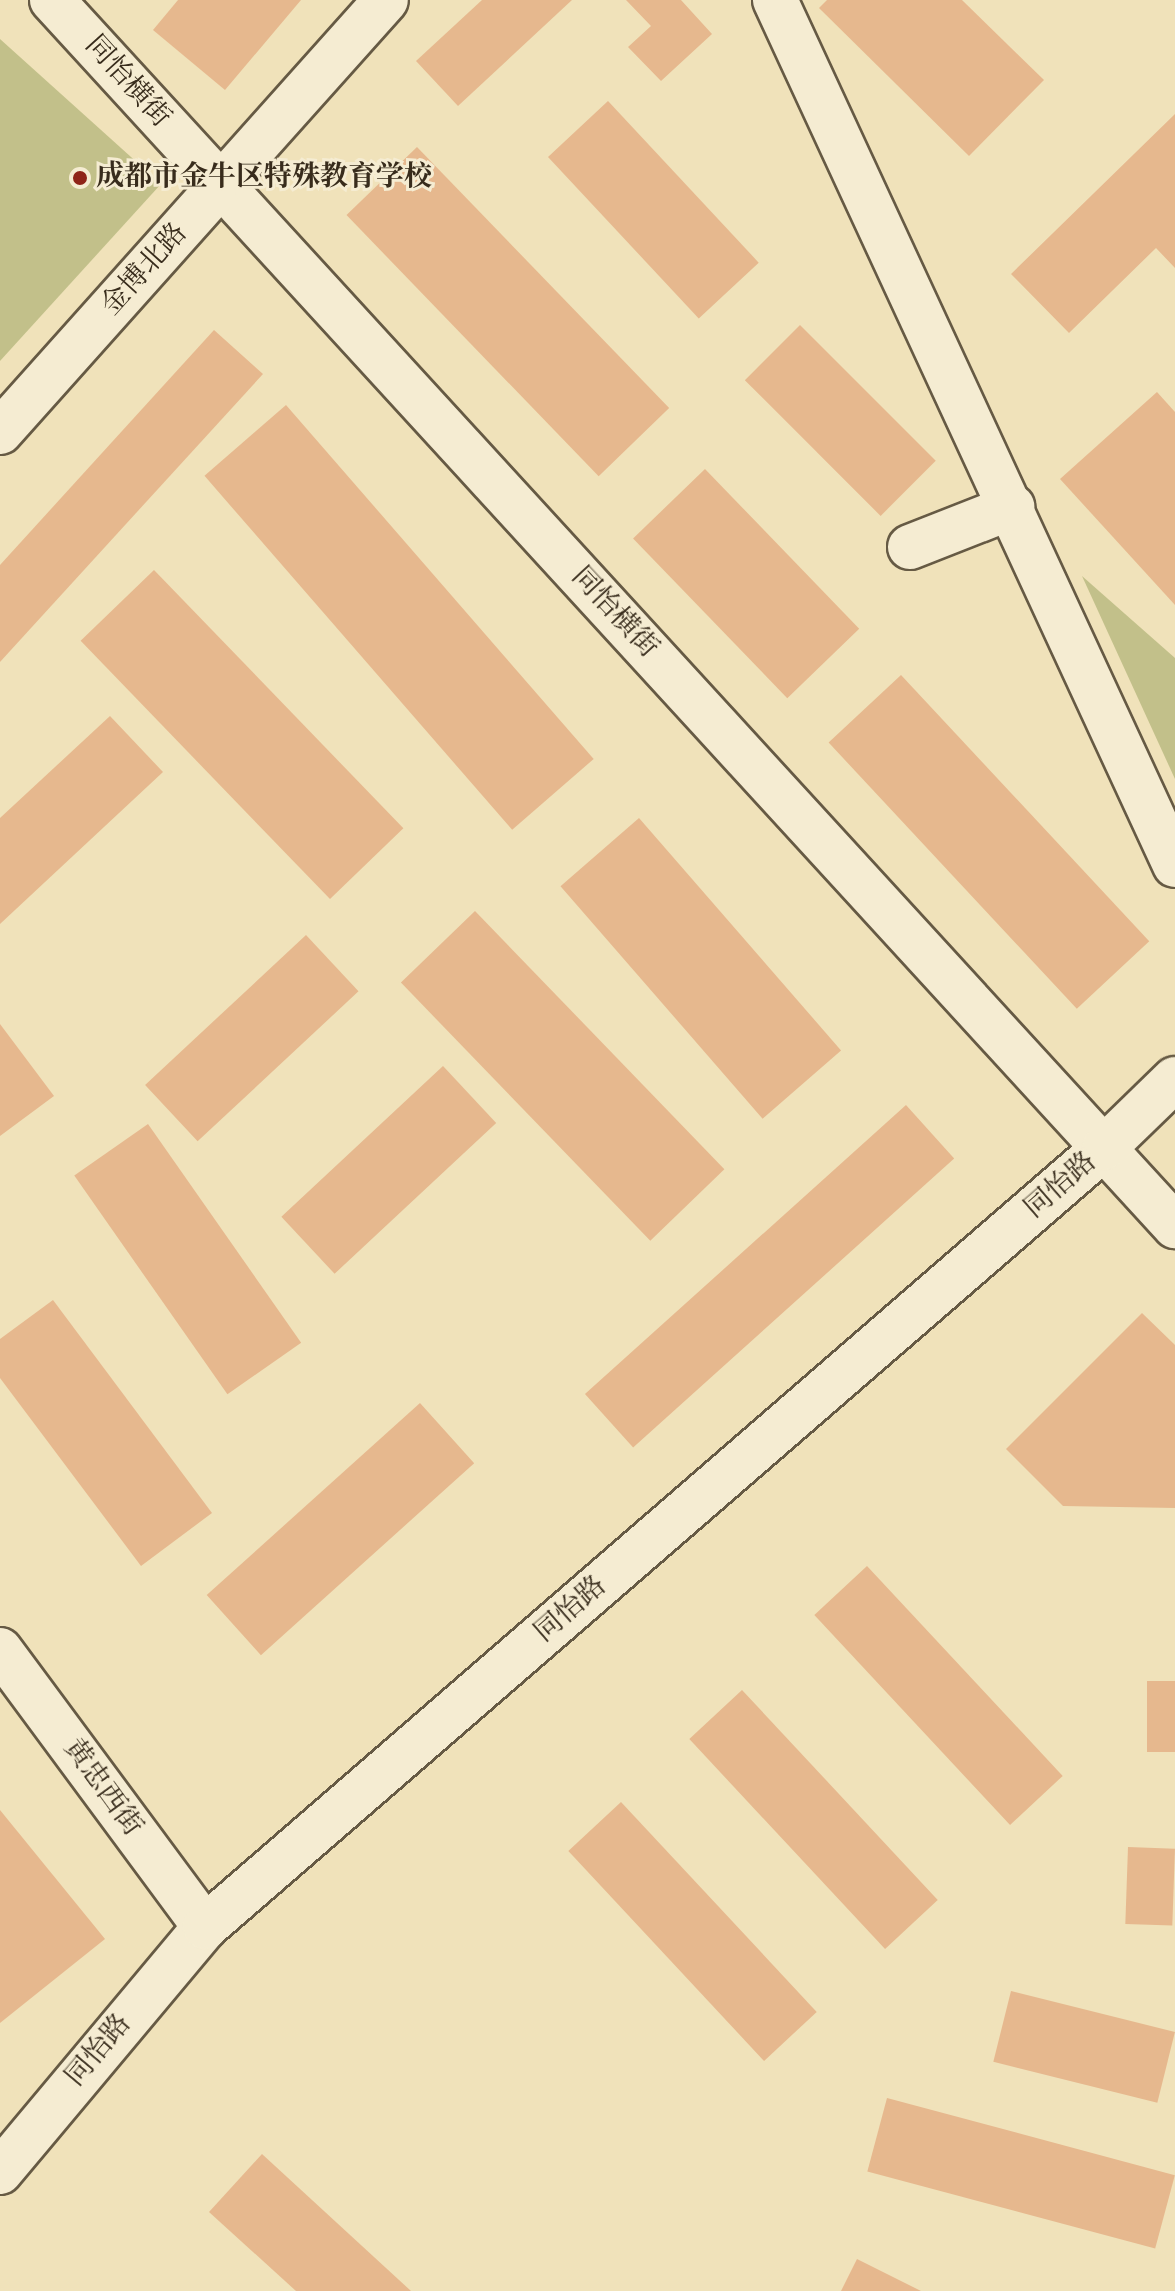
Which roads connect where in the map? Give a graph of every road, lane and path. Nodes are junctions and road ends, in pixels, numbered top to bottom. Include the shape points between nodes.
1 (52, 0) edge
2 (386, 0) edge
3 (775, 0) edge
4 (221, 185) junction
5 (0, 432) edge
6 (1012, 507) junction
7 (910, 547) dead end
8 (1175, 865) edge
9 (1175, 1079) edge
10 (1104, 1148) junction
11 (1175, 1226) edge
12 (0, 1650) edge
13 (205, 1927) junction
14 (0, 2172) edge

1 - 4 street, 同怡横街
2 - 4 street, 金博北路
3 - 6 street
4 - 5 street, 金博北路
4 - 10 street, 同怡横街
6 - 7 street
6 - 8 street
9 - 10 street, 同怡路
10 - 11 street, 同怡横街
10 - 13 street, 同怡路
12 - 13 street, 黄忠西街
13 - 14 street, 同怡路

